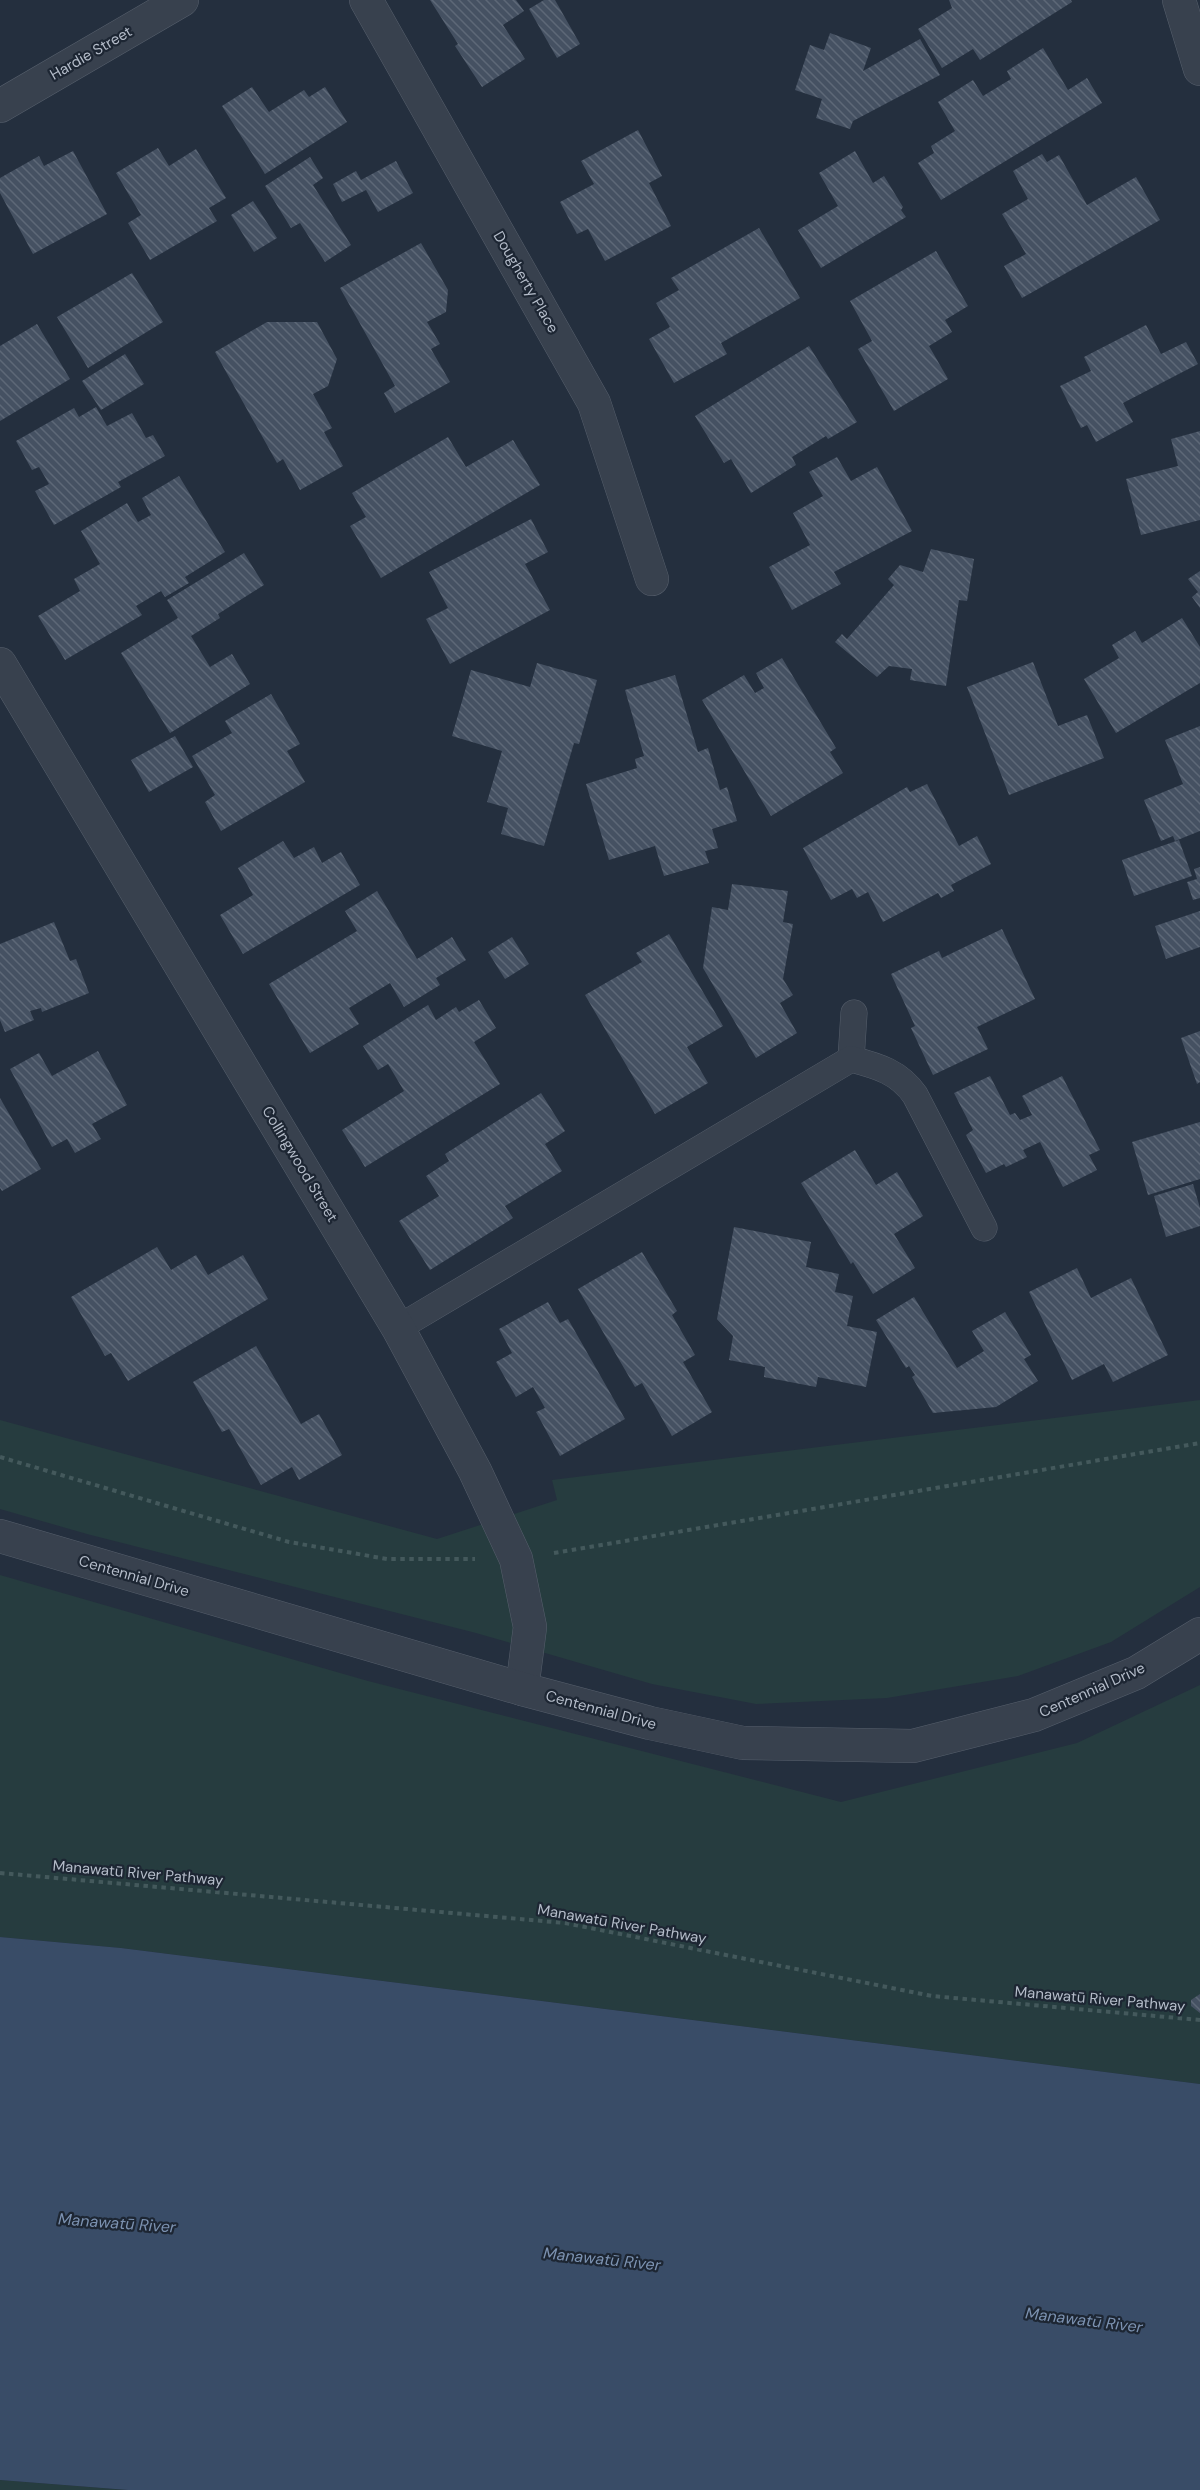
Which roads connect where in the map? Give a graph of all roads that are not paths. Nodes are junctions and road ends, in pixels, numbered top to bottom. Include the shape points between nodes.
1 (183, 0) edge
2 (366, 0) edge
3 (1179, 0) edge
4 (1200, 69) edge
5 (0, 106) edge
6 (652, 579) dead end
7 (0, 664) edge
8 (855, 1012) dead end
9 (851, 1059) junction
10 (984, 1228) dead end
11 (398, 1328) junction
12 (0, 1536) edge
13 (1200, 1634) edge
14 (522, 1689) junction

1 - 5 street, Hardie Street
2 - 6 street, Dougherty Place via 594,403
3 - 4 street
7 - 11 street, Collingwood Street
8 - 9 lane
9 - 10 lane via 890,1071 906,1081
9 - 11 lane
11 - 14 street, Collingwood Street via 476,1471 516,1559 530,1627
12 - 14 street, Centennial Drive
13 - 14 street, Centennial Drive via 1136,1673 1034,1715 913,1746 743,1743

